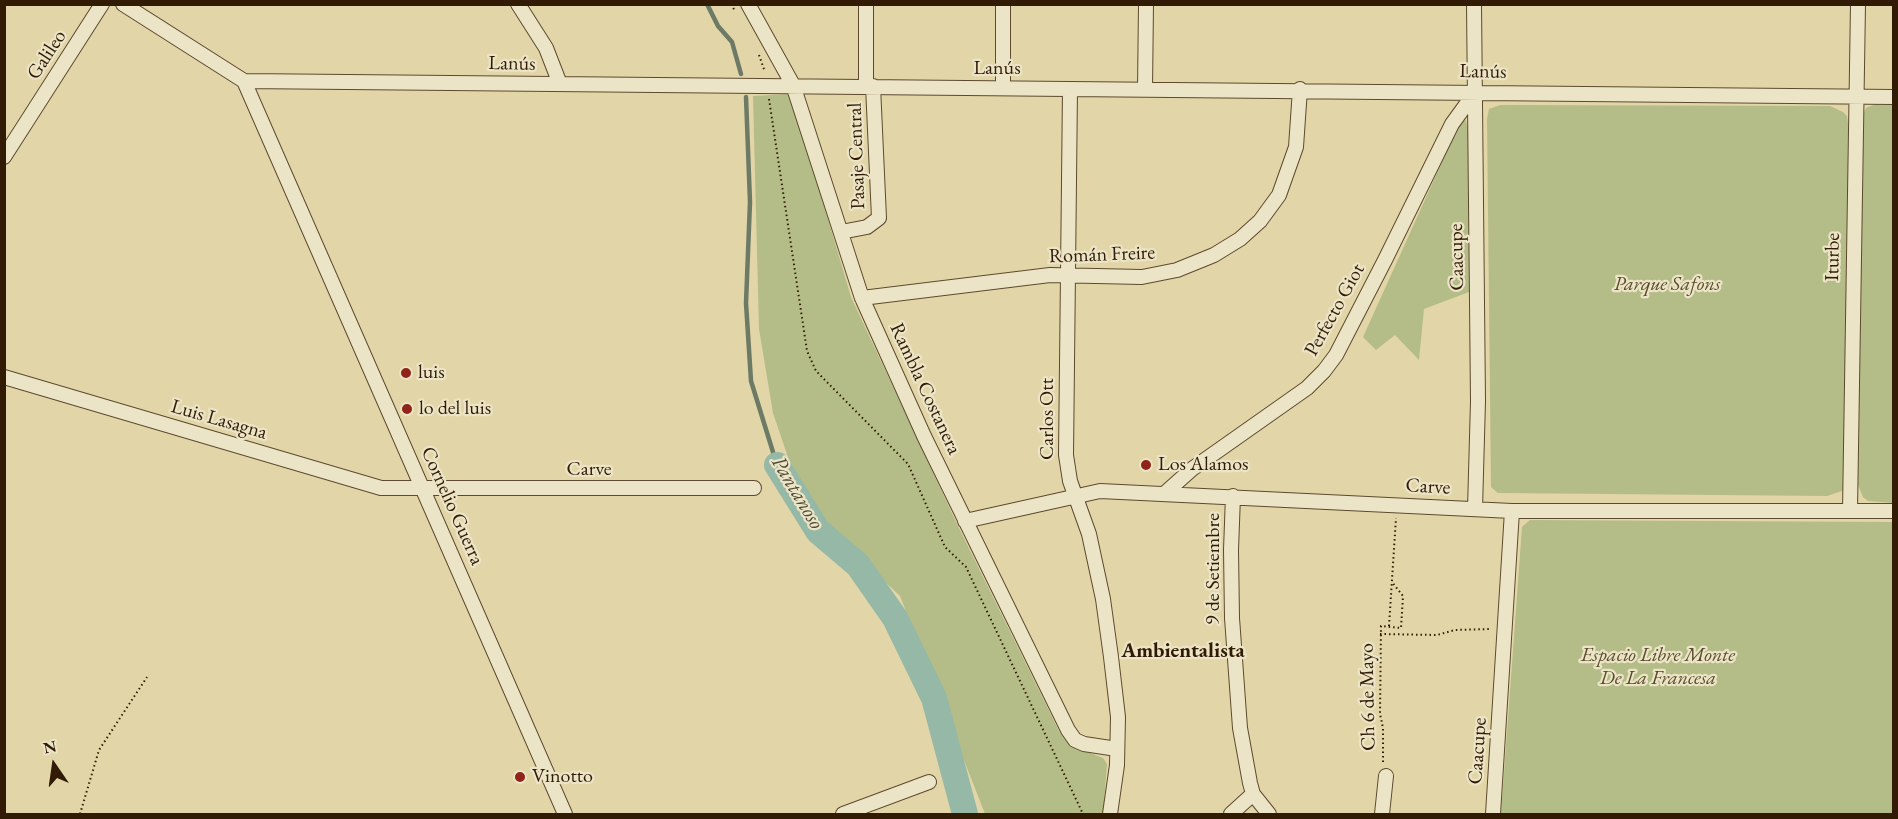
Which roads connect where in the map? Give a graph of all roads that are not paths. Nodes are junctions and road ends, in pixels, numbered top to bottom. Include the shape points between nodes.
1 (102, 4) edge
2 (123, 4) edge
3 (518, 4) edge
4 (748, 4) edge
5 (866, 4) edge
6 (1003, 4) edge
7 (1146, 4) edge
8 (1474, 4) edge
9 (1858, 4) edge
10 (244, 81) junction
11 (560, 84) junction
12 (793, 85) junction
13 (870, 86) junction
14 (1003, 88) junction
15 (1070, 88) junction
16 (1145, 89) junction
17 (1300, 89) junction
18 (1476, 91) junction
19 (1857, 97) junction
20 (1893, 97) edge
21 (4, 157) edge
22 (841, 232) junction
23 (1068, 276) junction
24 (862, 298) junction
25 (4, 377) edge
26 (754, 488) dead end
27 (424, 490) junction
28 (1076, 494) junction
29 (1164, 494) junction
30 (1233, 496) junction
31 (1475, 509) junction
32 (1512, 511) junction
33 (1850, 511) junction
34 (1893, 511) edge
35 (965, 521) junction
36 (1117, 748) junction
37 (1386, 776) road end
38 (929, 782) dead end
39 (1253, 794) junction
40 (566, 814) edge
41 (843, 814) edge
42 (1110, 814) edge
43 (1232, 814) edge
44 (1269, 814) edge
45 (1382, 814) edge
46 (1492, 814) edge

1 - 21 street, Galileo
2 - 10 street
3 - 11 street via 546,48
4 - 12 street, Rambla Costanera
5 - 13 street
6 - 14 street
7 - 16 street
8 - 18 street, Caacupe
9 - 19 street, Iturbe
10 - 11 street, Lanús
10 - 27 street, Cornelio Guerra
11 - 12 street, Lanús
12 - 13 street, Lanús
12 - 22 street, Rambla Costanera
13 - 14 street, Lanús
13 - 22 street, Pasaje Central via 879,218 867,227
14 - 15 street, Lanús
15 - 16 street, Lanús
15 - 23 street, Carlos Ott
16 - 17 street, Lanús
17 - 18 street, Lanús
17 - 23 street, Román Freire via 1300,120 1289,173 1260,221 1240,239 1177,270 1142,277
18 - 19 street, Lanús
18 - 29 street, Perfecto Giot via 1452,124 1336,355 1306,388 1192,469
18 - 31 street, Caacupe
19 - 20 street, Lanús
19 - 33 street, Iturbe
22 - 24 street, Rambla Costanera
23 - 24 street, Román Freire via 983,282
23 - 28 street, Carlos Ott via 1066,455
24 - 35 street, Rambla Costanera
25 - 27 street, Luis Lasagna via 381,488
26 - 27 street, Carve
27 - 40 street, Cornelio Guerra
28 - 29 street, Carve
28 - 35 street, Carve
28 - 36 street, Carlos Ott via 1103,598 1118,717
29 - 30 street, Carve
30 - 31 street, Carve
30 - 39 street, 9 de Setiembre via 1232,618 1240,728
31 - 32 street, Carve
32 - 33 street, Carve
32 - 46 street, Caacupe
33 - 34 street, Carve
35 - 36 street, Rambla Costanera via 1068,730 1084,744
36 - 42 street, Carlos Ott
37 - 45 street
38 - 41 street
39 - 43 street
39 - 44 street, 9 de Setiembre

